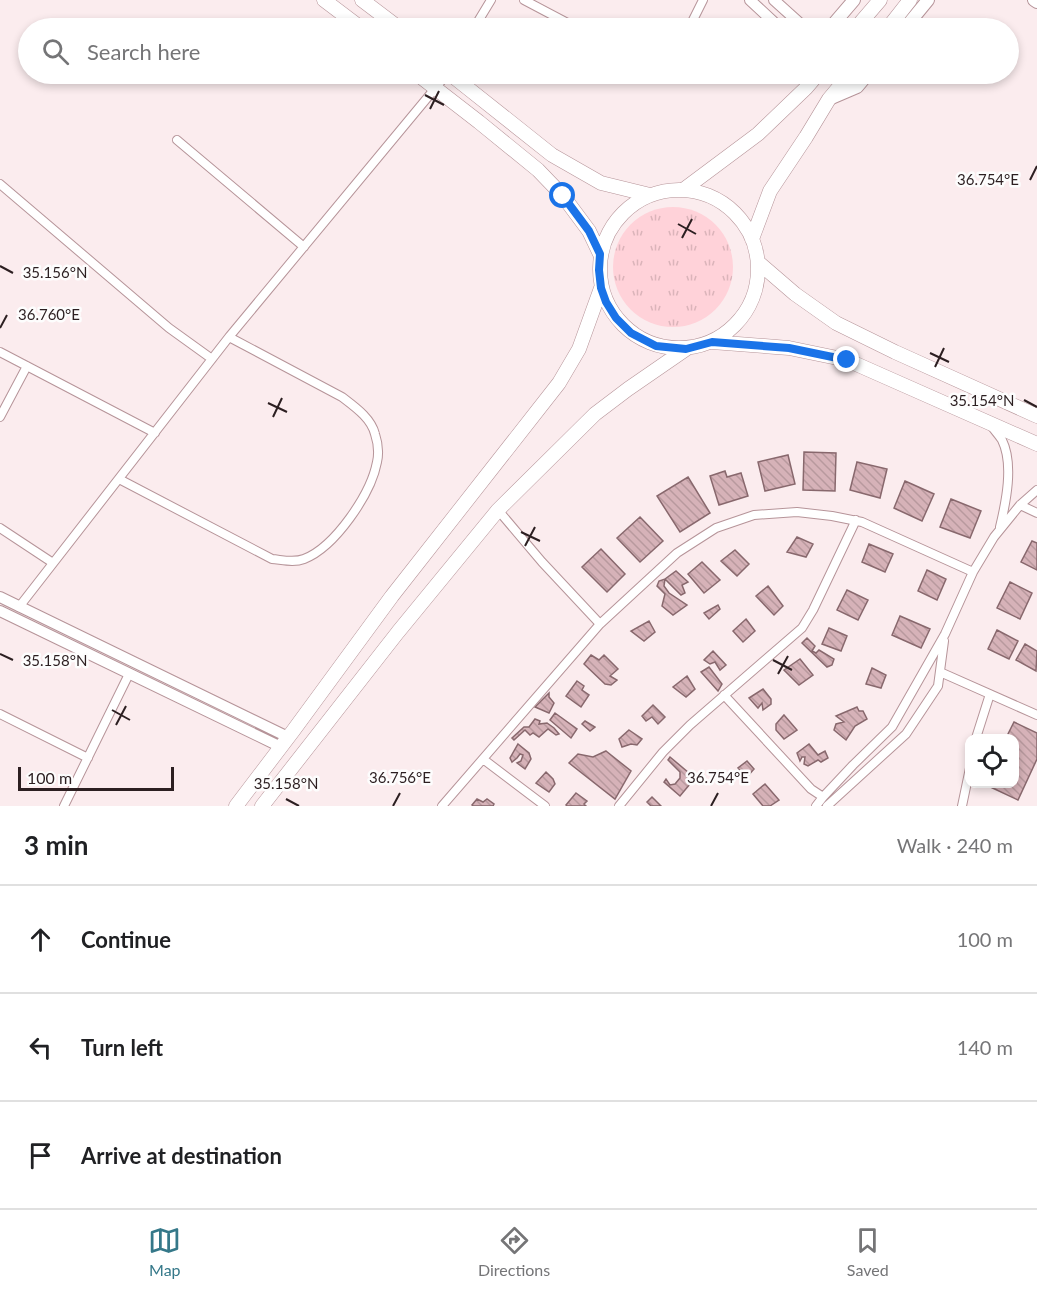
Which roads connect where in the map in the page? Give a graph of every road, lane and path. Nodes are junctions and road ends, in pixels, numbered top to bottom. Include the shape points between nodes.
1 (324, 0) edge
2 (362, 0) edge
3 (491, 0) edge
4 (524, 0) edge
5 (703, 0) edge
6 (750, 0) edge
7 (774, 0) edge
8 (854, 0) edge
9 (880, 0) edge
10 (910, 0) edge
11 (928, 0) edge
12 (348, 18) edge
13 (386, 18) edge
14 (480, 18) edge
15 (558, 18) edge
16 (694, 18) edge
17 (769, 18) edge
18 (794, 18) edge
19 (839, 18) edge
20 (865, 18) edge
21 (896, 18) edge
22 (913, 18) edge
23 (430, 84) edge
24 (439, 84) edge
25 (461, 84) edge
26 (806, 84) edge
27 (809, 84) edge
28 (842, 84) edge
29 (860, 84) edge
30 (435, 88) junction
31 (806, 88) junction
32 (830, 99) junction
33 (177, 140) dead end
34 (0, 184) edge
35 (683, 190) junction
36 (650, 195) junction
37 (752, 239) junction
38 (303, 247) junction
39 (600, 254) junction
40 (759, 263) junction
41 (601, 288) junction
42 (230, 337) junction
43 (712, 342) junction
44 (686, 349) junction
45 (0, 352) edge
46 (212, 359) junction
47 (27, 366) junction
48 (1037, 416) edge
49 (0, 417) edge
50 (990, 423) junction
51 (155, 432) junction
52 (1037, 444) edge
53 (119, 479) junction
54 (1037, 490) edge
55 (1020, 505) junction
56 (498, 510) junction
57 (1037, 513) edge
58 (856, 520) junction
59 (0, 528) edge
60 (1000, 530) junction
61 (53, 563) junction
62 (973, 572) junction
63 (0, 597) edge
64 (20, 607) junction
65 (0, 611) edge
66 (600, 624) junction
67 (945, 634) junction
68 (940, 672) junction
69 (129, 674) junction
70 (990, 694) junction
71 (724, 695) junction
72 (0, 714) edge
73 (1037, 715) edge
74 (977, 734) edge
75 (284, 742) junction
76 (88, 758) junction
77 (483, 759) junction
78 (967, 788) edge
79 (823, 797) junction
80 (965, 804) edge
81 (64, 806) edge
82 (236, 806) edge
83 (262, 806) edge
84 (442, 806) edge
85 (545, 806) edge
86 (619, 806) edge
87 (816, 806) edge
88 (827, 806) edge

1 - 12 main road
2 - 13 main road
3 - 14 street
4 - 15 street
5 - 16 street
6 - 17 street
7 - 18 street
8 - 19 main road
9 - 20 main road
10 - 21 main road
11 - 22 main road
23 - 30 main road
24 - 30 street
25 - 36 main road via 552,155 601,183
26 - 31 main road
27 - 31 main road
28 - 32 main road
29 - 32 main road
30 - 38 street
30 - 39 main road via 538,170 589,231
31 - 35 main road via 759,134
32 - 37 main road via 770,191
33 - 38 street
34 - 46 street via 169,328
35 - 36 main road
35 - 37 main road via 718,201 740,219
36 - 39 main road via 629,207 612,225
37 - 40 main road
38 - 42 street
39 - 41 main road
40 - 43 main road via 757,283 747,309 729,331
40 - 48 main road via 836,323
41 - 44 main road via 616,318 631,333 656,346
41 - 75 main road via 579,349 559,383 392,596
42 - 46 street
42 - 53 street via 342,397 367,419 375,432 377,462 360,504 346,523 316,554 301,560 272,559
43 - 44 main road
43 - 50 main road via 789,348 847,360
44 - 56 main road via 595,414
45 - 47 street
46 - 51 street
47 - 49 street
47 - 51 street
50 - 52 main road
50 - 60 street via 1002,441 1008,471
51 - 53 street
53 - 61 street
54 - 55 street
55 - 57 street
55 - 60 street
56 - 66 street
56 - 83 main road
58 - 62 street
58 - 66 street via 797,512 754,514 716,528 677,553
58 - 71 street via 802,628
59 - 61 street
60 - 62 street
61 - 64 street
62 - 67 street
63 - 64 street
64 - 75 street
65 - 69 street
66 - 77 street
67 - 68 street
67 - 79 street via 892,727
68 - 70 street
68 - 88 street via 938,686 906,734
69 - 75 street
69 - 76 street
70 - 73 street
70 - 74 street
71 - 79 street via 811,789
71 - 86 street via 663,752
72 - 76 street
75 - 82 main road
76 - 81 street
77 - 84 street
77 - 85 street
78 - 80 street
79 - 87 street

